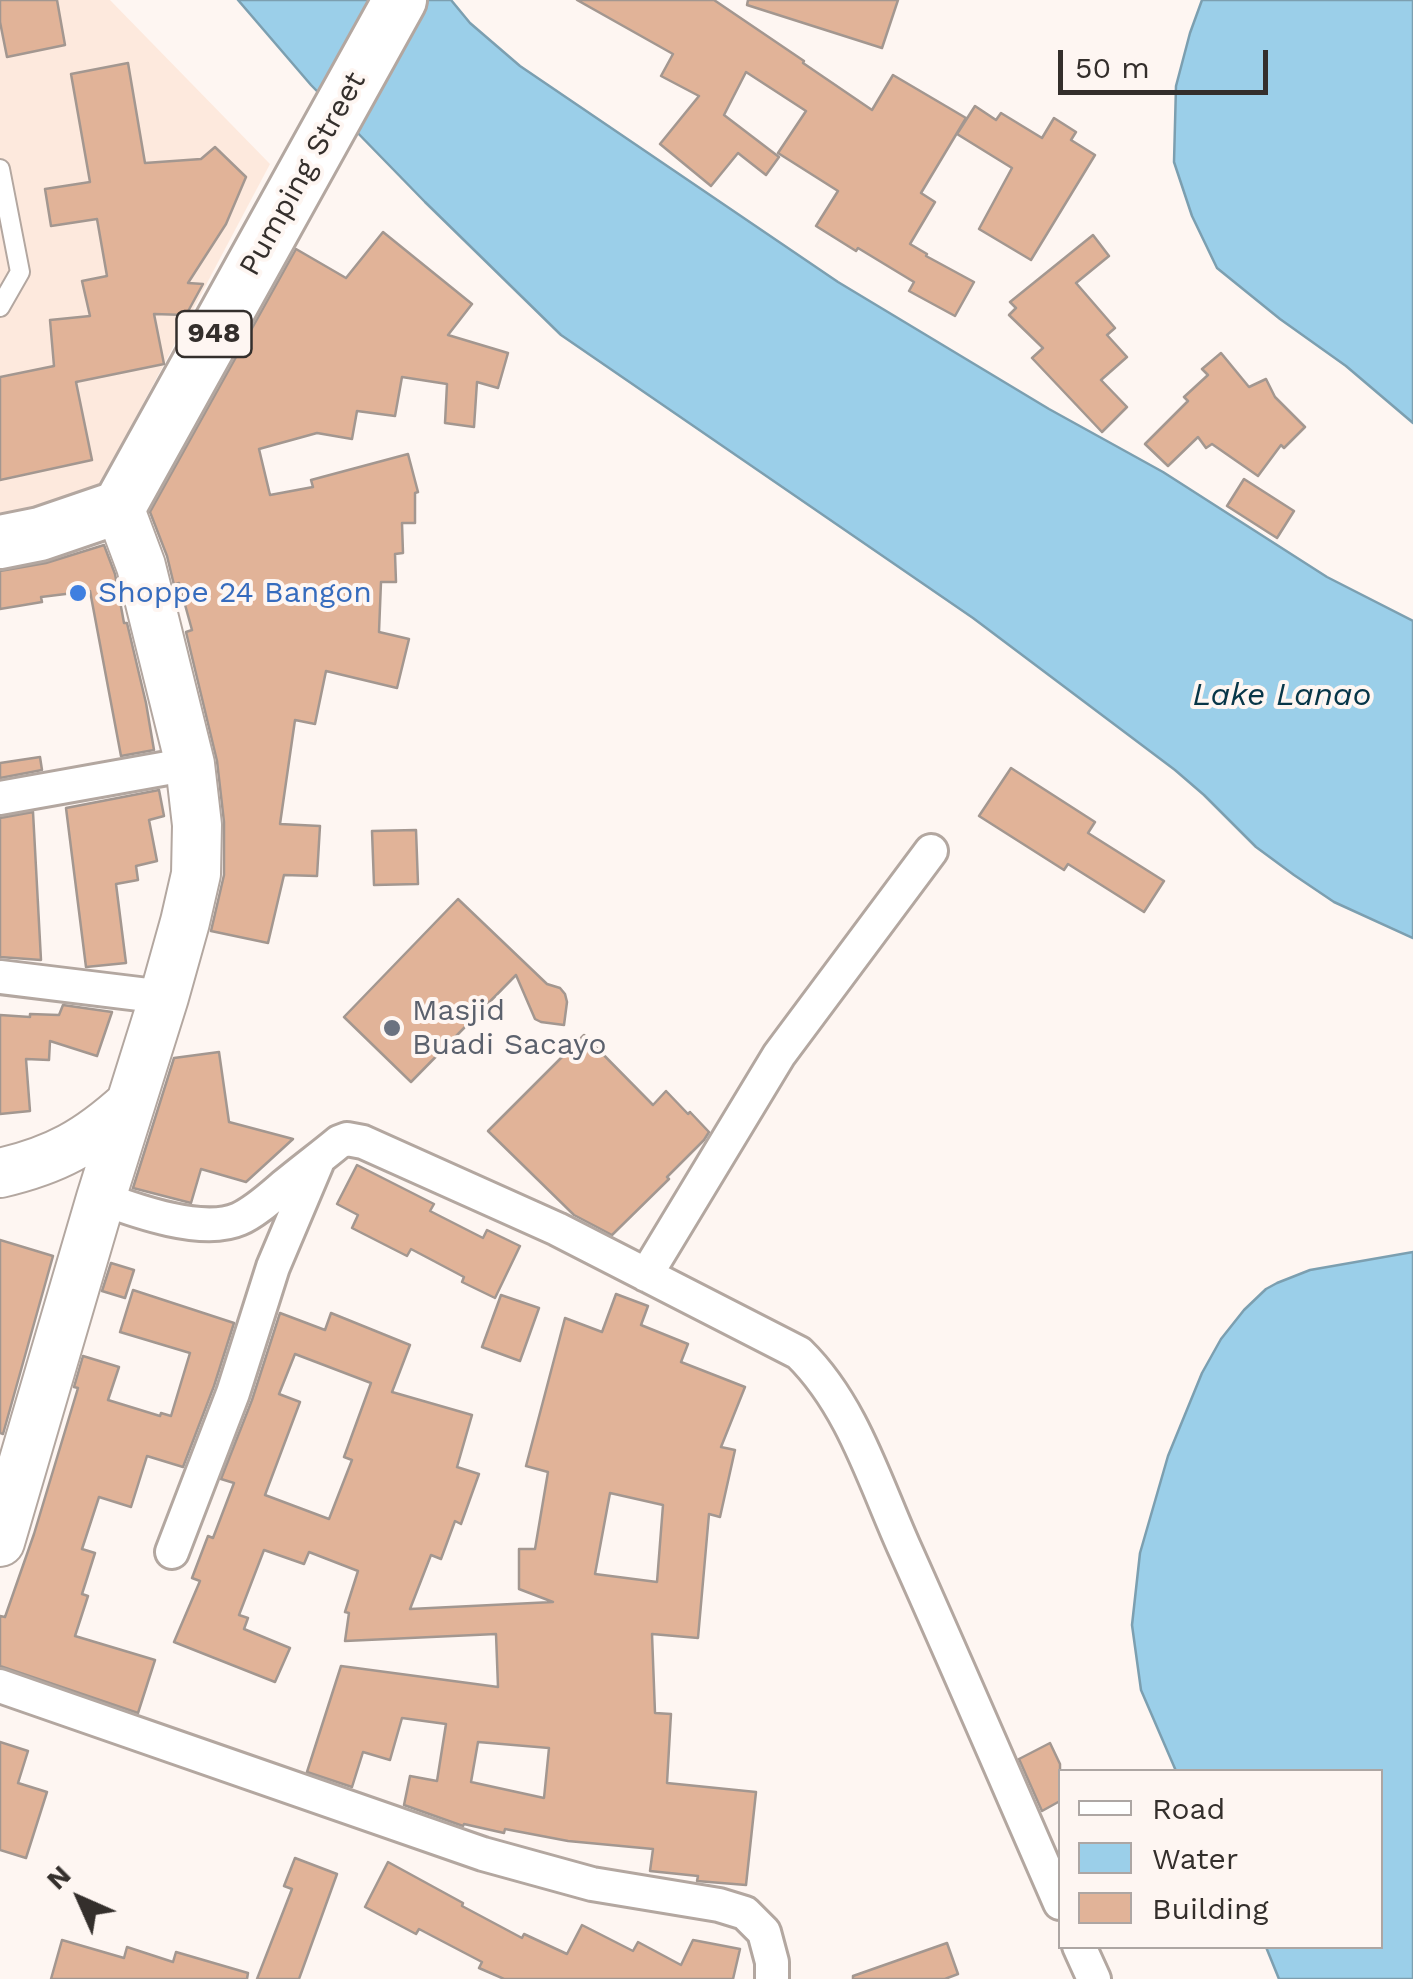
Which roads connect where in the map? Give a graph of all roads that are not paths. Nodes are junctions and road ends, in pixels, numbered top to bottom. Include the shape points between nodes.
1 (400, 0) edge
2 (0, 169) edge
3 (0, 307) edge
4 (119, 506) junction
5 (0, 542) edge
6 (190, 764) junction
7 (0, 798) edge
8 (931, 851) dead end
9 (0, 977) edge
10 (164, 997) junction
11 (130, 1104) junction
12 (318, 1158) junction
13 (0, 1173) edge
14 (0, 1183) edge
15 (101, 1198) junction
16 (646, 1276) junction
17 (0, 1542) edge
18 (172, 1552) dead end
19 (0, 1686) edge
20 (1058, 1899) edge
21 (1080, 1949) edge
22 (772, 1979) edge
23 (1094, 1979) edge

1 - 4 main road, Pumping Street / 948
2 - 3 lane via 20,272
4 - 5 main road
4 - 6 main road via 142,566
6 - 7 street
6 - 10 main road via 196,874
8 - 16 street via 779,1056
9 - 10 street
10 - 11 main road
11 - 13 main road via 58,1156
11 - 15 main road
12 - 15 street via 227,1224 142,1214
12 - 16 street via 339,1142 363,1142
12 - 18 street
14 - 15 main road
15 - 17 main road
16 - 20 street via 799,1353 835,1396
19 - 22 street via 483,1854 592,1884 745,1913 764,1932
21 - 23 street

